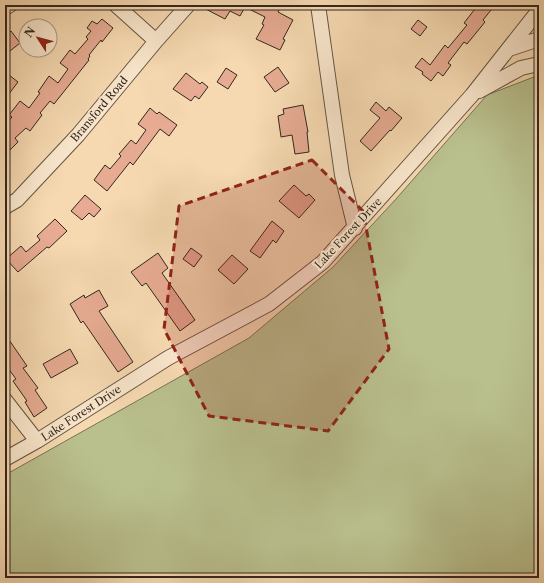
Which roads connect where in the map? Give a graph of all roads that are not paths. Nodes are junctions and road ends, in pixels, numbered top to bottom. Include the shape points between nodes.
1 (10, 5) edge
2 (116, 5) edge
3 (188, 5) edge
4 (318, 5) edge
5 (5, 8) edge
6 (539, 10) edge
7 (539, 39) edge
8 (156, 41) junction
9 (509, 49) junction
10 (539, 64) edge
11 (472, 95) junction
12 (5, 207) edge
13 (355, 228) junction
14 (5, 400) edge
15 (37, 441) junction
16 (5, 459) edge

1 - 5 street
2 - 8 street
3 - 8 street, Bransford Road
4 - 13 street via 342,175
6 - 9 street, Lake Forest Drive
7 - 9 street
8 - 12 street, Bransford Road via 78,135 16,200
9 - 11 street, Lake Forest Drive
10 - 11 street via 521,68
11 - 13 street, Lake Forest Drive
13 - 15 street, Lake Forest Drive via 323,262 269,304 168,358
14 - 15 street
15 - 16 street, Lake Forest Drive

